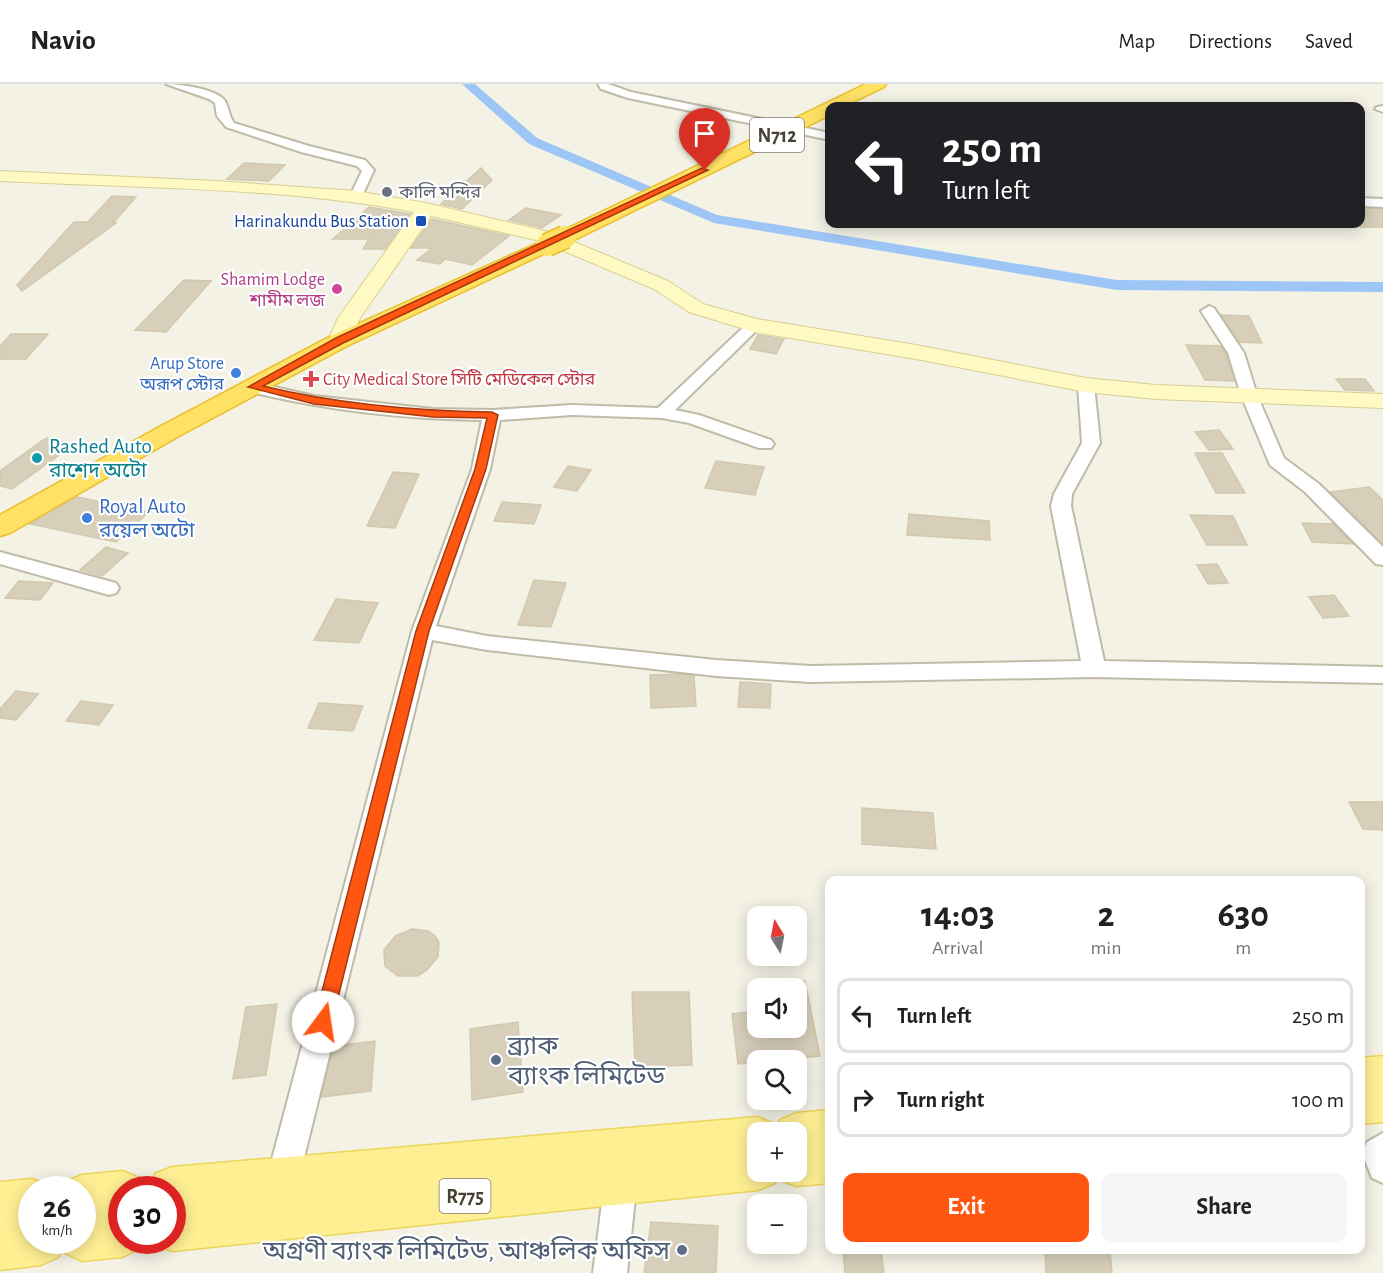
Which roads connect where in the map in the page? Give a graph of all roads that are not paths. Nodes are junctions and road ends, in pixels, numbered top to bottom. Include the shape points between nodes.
1 (171, 84) edge
2 (603, 84) edge
3 (878, 84) edge
4 (841, 102) edge
5 (825, 110) edge
6 (792, 127) junction
7 (825, 136) edge
8 (0, 176) edge
9 (356, 196) junction
10 (1365, 202) edge
11 (1383, 203) edge
12 (426, 209) junction
13 (1209, 311) dead end
14 (754, 325) junction
15 (339, 340) junction
16 (1086, 385) junction
17 (254, 387) junction
18 (1248, 395) junction
19 (1383, 401) edge
20 (662, 413) junction
21 (492, 415) junction
22 (765, 444) dead end
23 (3, 523) edge
24 (0, 558) edge
25 (1383, 559) edge
26 (109, 588) dead end
27 (423, 631) junction
28 (1095, 669) junction
29 (1383, 675) edge
30 (1383, 1077) edge
31 (1365, 1079) edge
32 (1383, 1100) edge
33 (1365, 1102) edge
34 (825, 1133) edge
35 (807, 1135) edge
36 (747, 1141) edge
37 (1383, 1149) edge
38 (825, 1159) edge
39 (807, 1161) edge
40 (747, 1167) edge
41 (1383, 1167) edge
42 (621, 1180) junction
43 (282, 1182) junction
44 (186, 1190) edge
45 (18, 1204) edge
46 (0, 1206) edge
47 (186, 1226) edge
48 (18, 1243) edge
49 (0, 1245) edge
50 (610, 1273) edge

1 - 9 street via 213,97 220,102 230,125 361,163 368,170
2 - 6 street via 628,96
3 - 4 highway, N712
5 - 6 highway, N712
6 - 7 street
6 - 15 highway, N712
8 - 9 street
9 - 12 street
10 - 11 street
12 - 14 street via 546,237 661,285 696,308
12 - 15 street via 350,318
13 - 18 street via 1236,353
14 - 16 street
14 - 20 street
15 - 17 highway, N712
16 - 18 street
16 - 28 street via 1091,443 1063,494 1061,506
17 - 21 street via 347,405 433,414
17 - 23 highway, N712
18 - 19 street
18 - 25 street via 1276,461 1312,488
20 - 21 street via 572,410
20 - 22 street via 693,419
21 - 27 street via 481,469
24 - 26 street
27 - 28 street via 532,648 811,674
27 - 43 street
28 - 29 street
30 - 31 main road
32 - 33 main road
34 - 35 main road
36 - 43 main road, R775
37 - 41 street via 1378,1153
38 - 39 main road
40 - 42 main road, R775
42 - 47 main road, R775
42 - 50 street
43 - 44 main road, R775
45 - 46 main road
48 - 49 main road

